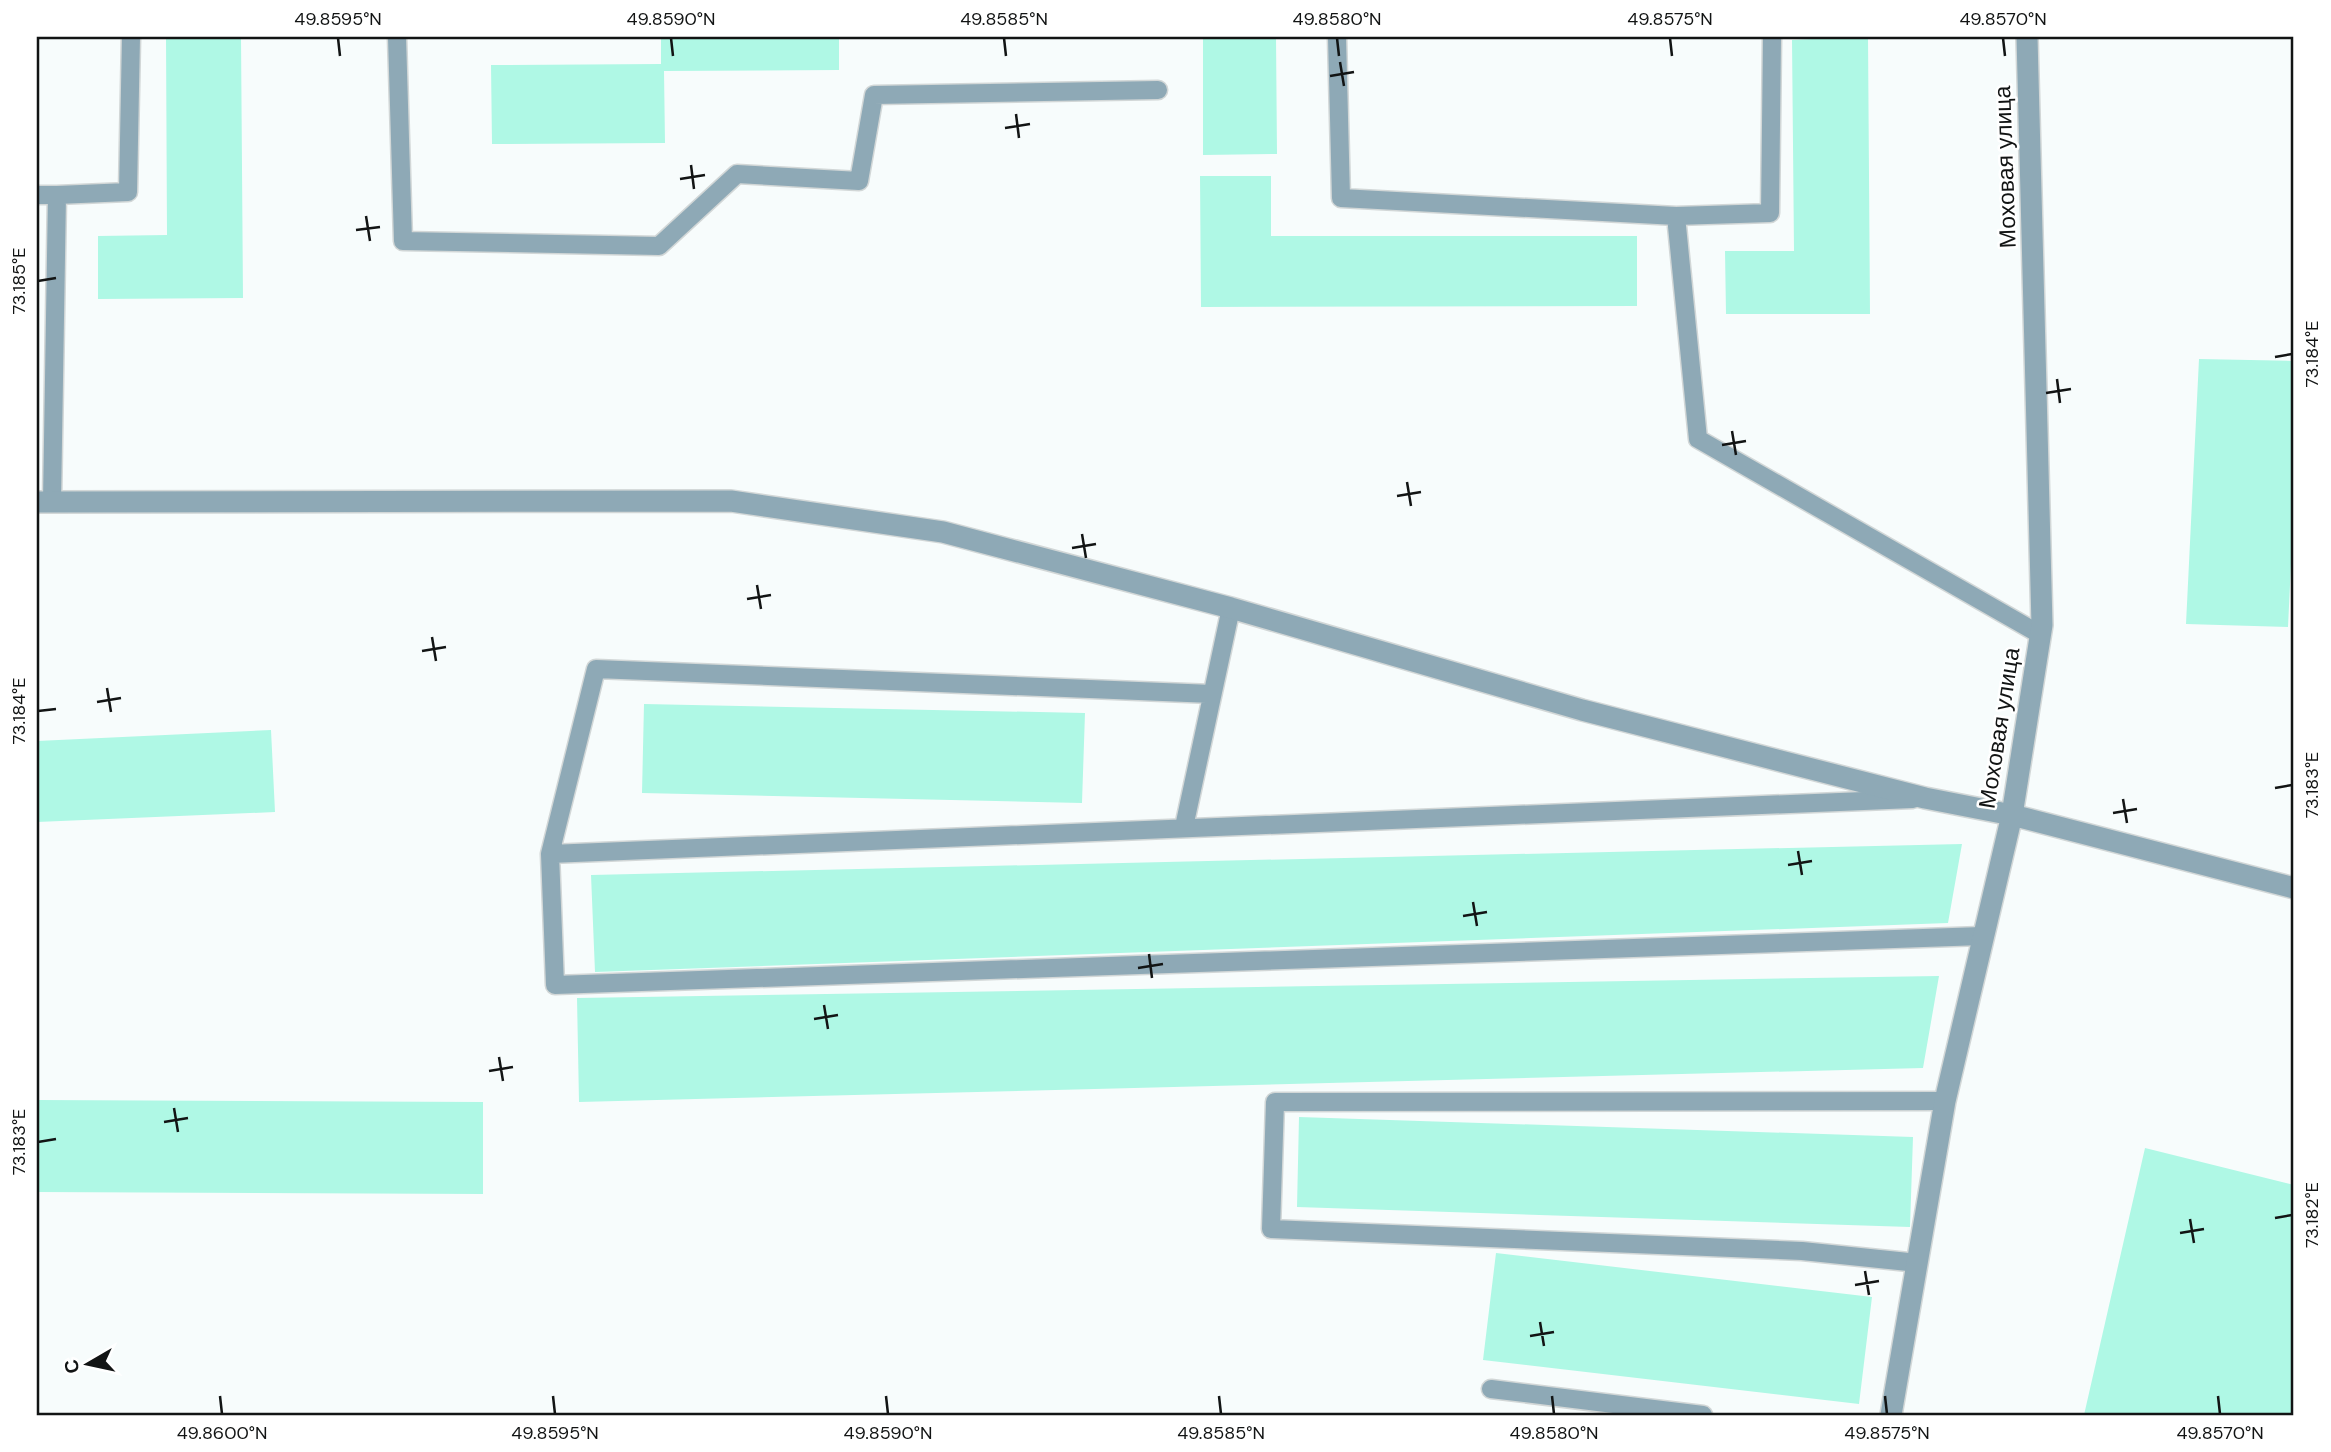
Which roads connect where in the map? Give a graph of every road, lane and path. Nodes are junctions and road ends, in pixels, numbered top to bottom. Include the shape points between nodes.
1 (131, 37) edge
2 (397, 37) edge
3 (1337, 37) edge
4 (1772, 37) edge
5 (2027, 37) edge
6 (1158, 90) dead end
7 (37, 195) edge
8 (57, 195) junction
9 (1676, 216) junction
10 (44, 502) edge
11 (1231, 608) junction
12 (2040, 635) junction
13 (1212, 694) junction
14 (1925, 798) junction
15 (2012, 815) junction
16 (1184, 827) junction
17 (550, 854) junction
18 (2294, 888) edge
19 (1982, 936) junction
20 (1945, 1101) junction
21 (1918, 1263) junction
22 (1491, 1389) dead end
23 (1703, 1415) edge
24 (1891, 1415) edge

1 - 8 lane via 128,192
2 - 6 lane via 403,242 659,246 737,174 859,181 874,95
3 - 9 lane via 1341,198
4 - 9 lane via 1770,213
5 - 12 street, Моховая улица
7 - 8 lane
8 - 10 lane
9 - 12 lane via 1698,439
10 - 11 street via 730,501 943,532
11 - 13 lane
11 - 14 street via 1582,710
12 - 15 street, Моховая улица
13 - 16 lane
13 - 17 lane via 596,669
14 - 15 street
14 - 16 lane
15 - 18 street
15 - 19 street, Моховая улица
16 - 17 lane
17 - 19 lane via 555,985
19 - 20 street, Моховая улица
20 - 21 street, Моховая улица
20 - 21 lane via 1275,1102 1271,1229 1802,1251
21 - 24 street, Моховая улица
22 - 23 lane

